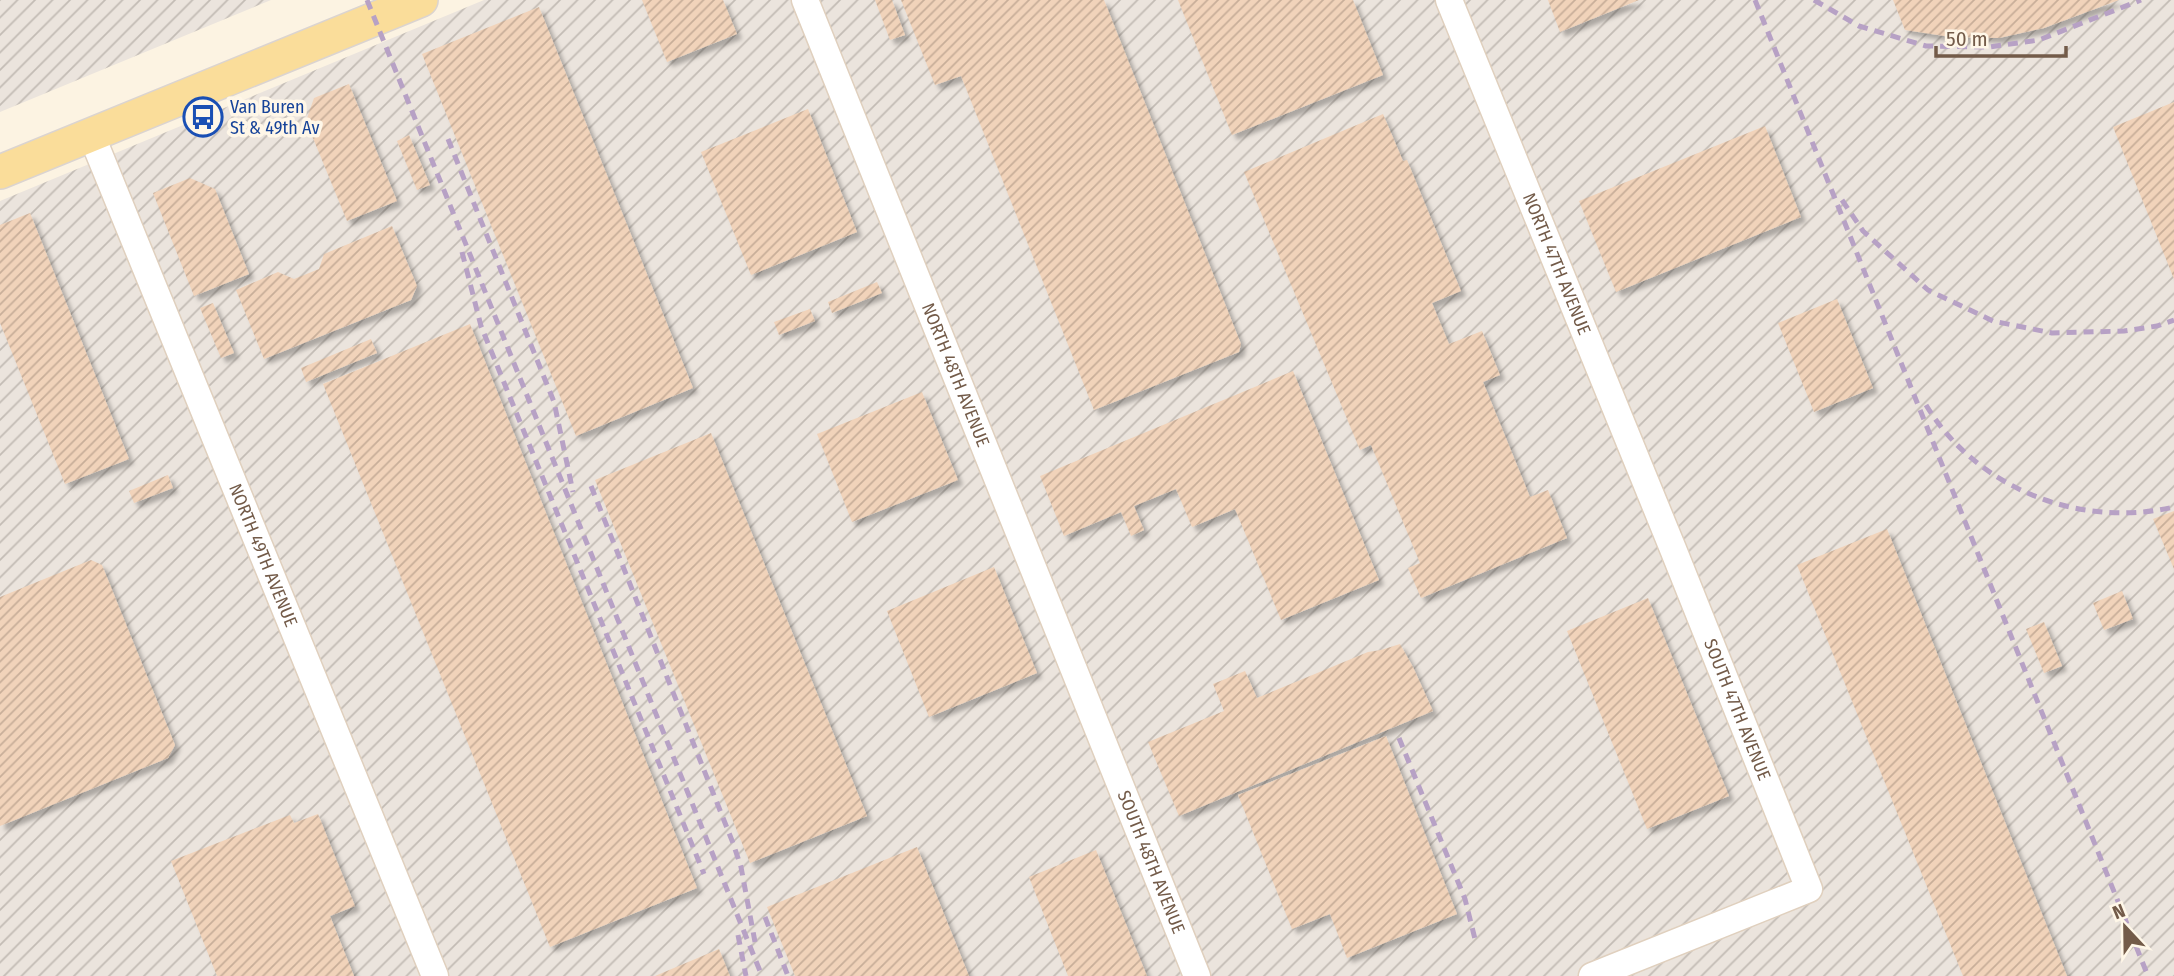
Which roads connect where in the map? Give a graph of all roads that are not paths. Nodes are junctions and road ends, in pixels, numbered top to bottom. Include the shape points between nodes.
1 (421, 0) edge
2 (805, 0) edge
3 (1449, 0) edge
4 (91, 134) junction
5 (0, 172) edge
6 (1665, 530) joint
7 (1105, 749) joint
8 (435, 976) edge
9 (1197, 976) edge
10 (1591, 976) edge

1 - 4 main road
2 - 7 street, NORTH 48TH AVENUE
3 - 6 street, NORTH 47TH AVENUE
4 - 5 main road
4 - 8 street, NORTH 49TH AVENUE
6 - 10 street, SOUTH 47TH AVENUE via 1809,889
7 - 9 street, SOUTH 48TH AVENUE

